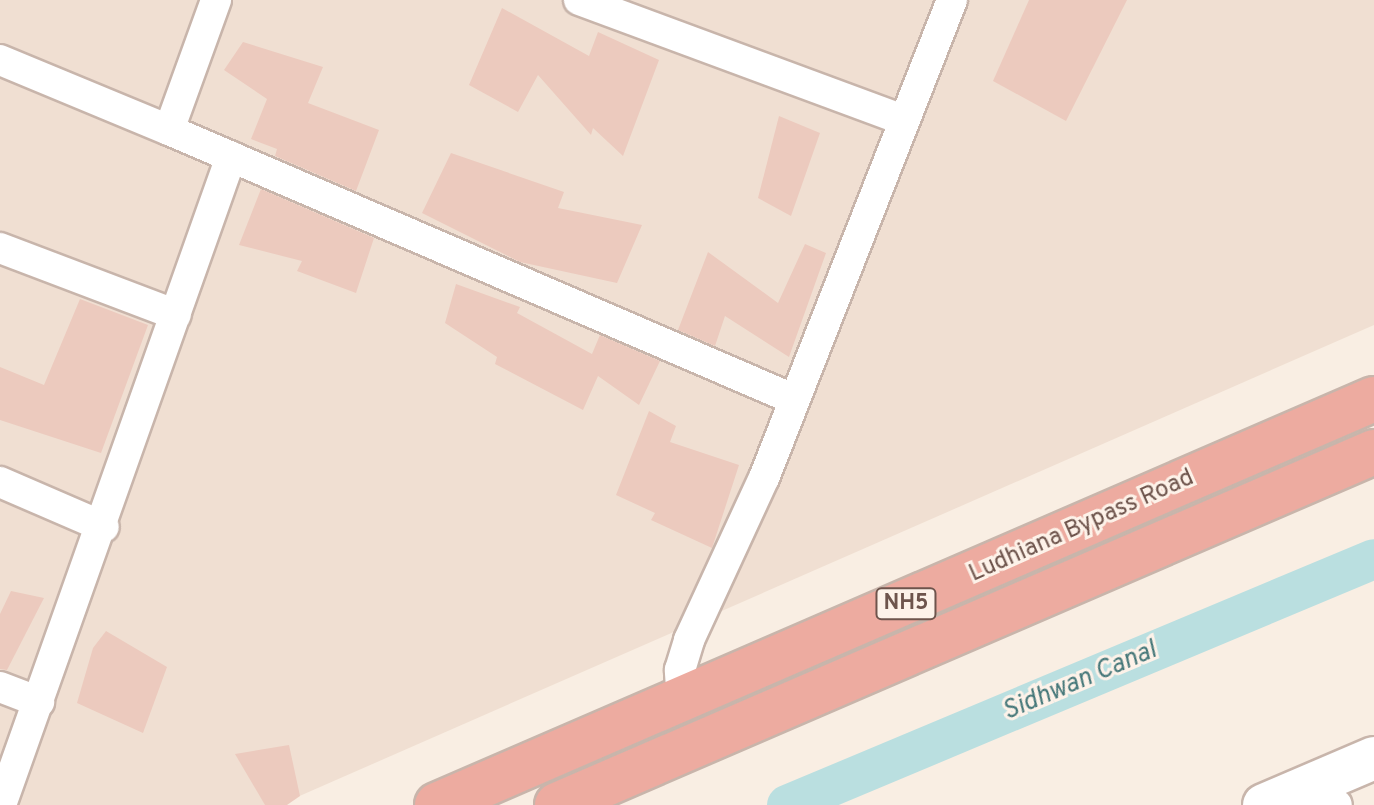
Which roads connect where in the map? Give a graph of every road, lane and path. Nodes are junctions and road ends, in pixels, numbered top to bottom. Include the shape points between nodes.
1 (216, 0) edge
2 (579, 0) edge
3 (952, 0) edge
4 (0, 60) edge
5 (904, 120) junction
6 (169, 130) junction
7 (231, 157) junction
8 (0, 248) edge
9 (176, 315) junction
10 (793, 399) junction
11 (1374, 399) edge
12 (1374, 452) edge
13 (0, 482) edge
14 (104, 527) junction
15 (0, 687) edge
16 (39, 702) junction
17 (682, 702) junction
18 (1374, 758) edge
19 (1300, 800) edge
20 (1, 805) edge
21 (437, 805) edge
22 (557, 805) edge

1 - 6 street
2 - 5 street
3 - 5 street
4 - 6 street
5 - 10 street
6 - 7 street
7 - 9 street
7 - 10 street
8 - 9 street
9 - 14 street
10 - 17 street via 764,478 689,640 680,670
11 - 17 highway, Ludhiana Bypass Road / NH5
12 - 22 highway, Ludhiana Bypass Road / NH5
13 - 14 street
14 - 16 street
15 - 16 street
16 - 20 street
17 - 21 highway, Ludhiana Bypass Road / NH5
18 - 19 street

